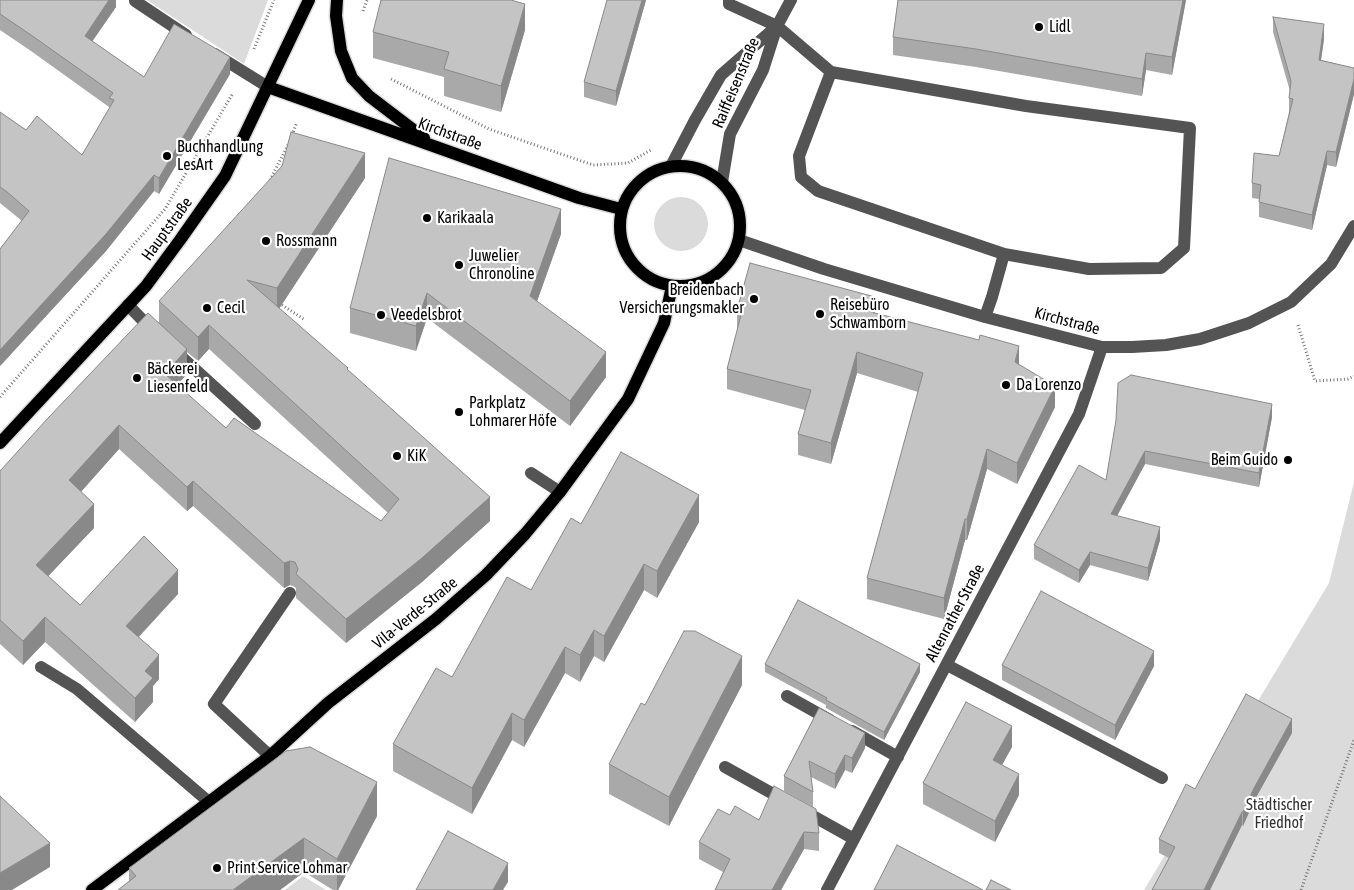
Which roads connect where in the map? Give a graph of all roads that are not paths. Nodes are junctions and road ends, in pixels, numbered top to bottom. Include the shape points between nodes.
1 (309, 0) edge
2 (337, 0) edge
3 (729, 0) edge
4 (791, 0) edge
5 (135, 1) edge
6 (777, 26) junction
7 (831, 72) junction
8 (268, 87) junction
9 (434, 146) junction
10 (671, 166) junction
11 (722, 182) junction
12 (621, 208) junction
13 (1354, 226) edge
14 (739, 240) junction
15 (1004, 254) junction
16 (672, 286) junction
17 (128, 305) junction
18 (985, 316) junction
19 (1102, 347) junction
20 (255, 424) dead end
21 (0, 443) edge
22 (531, 473) dead end
23 (560, 492) junction
24 (290, 593) dead end
25 (947, 664) junction
26 (41, 667) dead end
27 (787, 696) dead end
28 (270, 756) junction
29 (898, 756) junction
30 (725, 767) dead end
31 (1162, 778) dead end
32 (209, 802) junction
33 (854, 839) junction
34 (92, 890) edge
35 (827, 890) edge

1 - 8 main road, Hauptstraße
2 - 9 main road via 341,51 352,78 369,96
3 - 6 street via 729,4
4 - 6 street, Raiffeisenstraße
5 - 8 street
6 - 7 street
6 - 10 street, Raiffeisenstraße via 721,75
6 - 11 street, Raiffeisenstraße via 763,70 730,134
7 - 15 street via 799,156 802,177 818,191
7 - 15 street via 1017,104 1190,128 1184,248 1161,268 1088,269
8 - 9 main road, Kirchstraße
8 - 17 main road, Hauptstraße via 225,176 146,286
9 - 12 main road, Kirchstraße via 579,198
10 - 11 main road via 690,166 707,171
10 - 12 main road via 650,173 632,188
11 - 14 main road via 738,209 741,224
12 - 16 main road via 619,229 624,250 635,267 652,280
13 - 19 street, Kirchstraße via 1331,264 1291,302 1249,323 1200,339 1166,345
14 - 16 main road via 730,260 714,276 694,285
14 - 18 street, Kirchstraße via 824,269
15 - 18 street
16 - 23 main road, Vila-Verde-Straße via 664,323 628,398
17 - 20 street
17 - 21 main road, Hauptstraße
18 - 19 street, Kirchstraße
19 - 25 street, Altenrather Straße via 1079,414
22 - 23 street
23 - 28 main road, Vila-Verde-Straße via 486,576 328,703
24 - 28 street via 214,704
25 - 29 street, Altenrather Straße
25 - 31 street
26 - 32 street via 77,689
27 - 29 street
28 - 32 main road, Vila-Verde-Straße
29 - 33 street, Altenrather Straße
30 - 33 street
32 - 34 main road, Vila-Verde-Straße
33 - 35 street, Altenrather Straße

